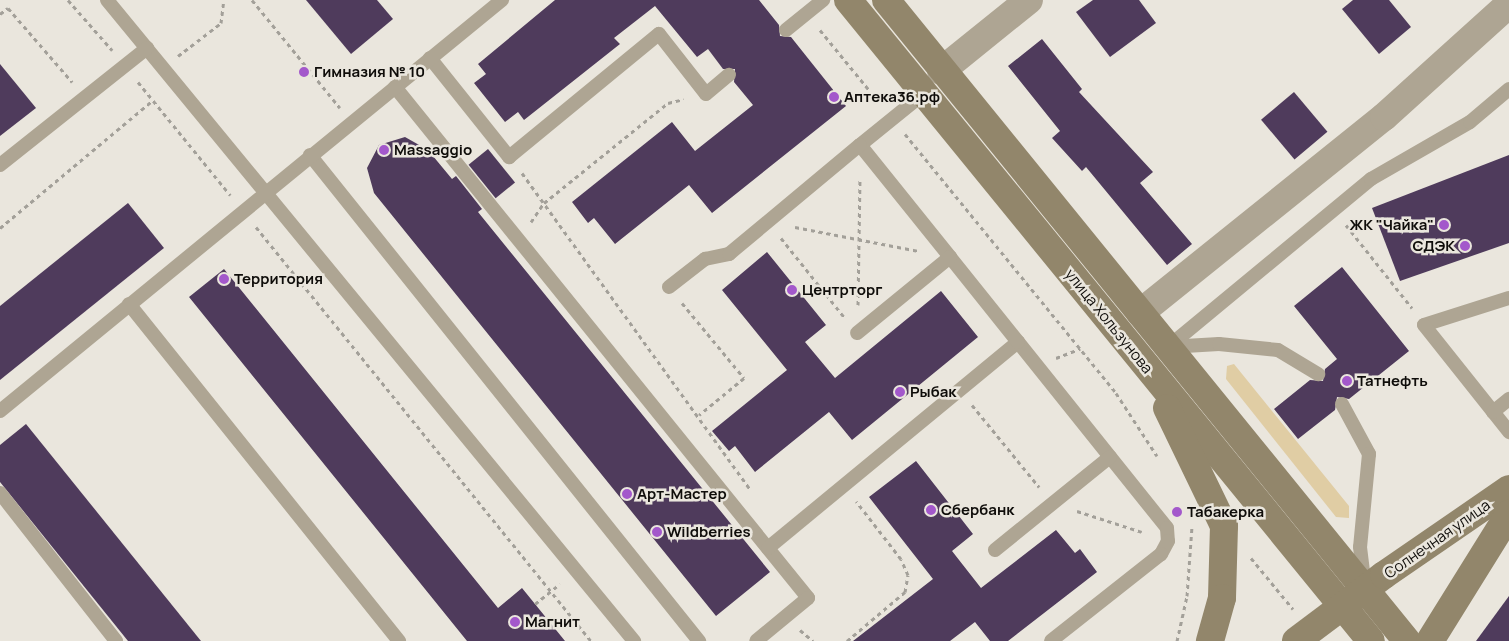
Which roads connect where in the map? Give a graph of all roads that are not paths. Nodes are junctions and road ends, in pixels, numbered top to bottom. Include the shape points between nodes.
1 (107, 0) edge
2 (502, 0) edge
3 (824, 0) edge
4 (848, 0) edge
5 (886, 0) edge
6 (1028, 0) edge
7 (1509, 4) edge
8 (786, 30) dead end
9 (148, 48) junction
10 (430, 58) junction
11 (941, 71) junction
12 (729, 76) dead end
13 (394, 87) junction
14 (1509, 89) edge
15 (923, 94) junction
16 (860, 145) junction
17 (310, 155) junction
18 (0, 165) edge
19 (266, 191) junction
20 (950, 257) junction
21 (669, 287) road end
22 (1509, 298) edge
23 (129, 304) junction
24 (1140, 313) junction
25 (857, 333) road end
26 (1018, 342) junction
27 (1168, 348) junction
28 (1148, 369) junction
29 (1318, 374) dead end
30 (1509, 399) edge
31 (1342, 404) dead end
32 (0, 411) edge
33 (1493, 412) junction
34 (1509, 432) edge
35 (1110, 457) junction
36 (1509, 489) edge
37 (0, 494) edge
38 (1509, 514) edge
39 (768, 548) junction
40 (995, 550) dead end
41 (1365, 589) junction
42 (1341, 606) junction
43 (1384, 613) junction
44 (1303, 636) edge
45 (1361, 637) edge
46 (116, 641) edge
47 (400, 641) edge
48 (634, 641) edge
49 (699, 641) edge
50 (756, 641) edge
51 (1051, 641) edge
52 (1210, 641) edge
53 (1406, 641) edge
54 (1430, 641) edge

1 - 9 lane
2 - 10 lane
3 - 8 lane
4 - 15 main road, улица Хользунова
5 - 11 main road, улица Хользунова
6 - 11 street
7 - 24 street via 1384,117
9 - 18 lane
9 - 19 lane
10 - 12 lane via 509,156 659,34 706,94
10 - 13 lane
11 - 24 main road, улица Хользунова
13 - 17 lane
13 - 39 lane
14 - 27 lane via 1470,122 1371,179
15 - 16 lane
15 - 28 main road, улица Хользунова
16 - 20 lane
16 - 21 lane via 728,254 705,259
17 - 19 lane
17 - 49 lane
19 - 23 lane
19 - 48 lane
20 - 25 lane
20 - 26 lane
22 - 33 lane via 1424,325
23 - 32 lane
23 - 47 lane
24 - 27 main road, улица Хользунова
26 - 35 lane
26 - 39 lane
27 - 29 lane via 1219,344 1278,350
27 - 41 main road, улица Хользунова
28 - 42 main road, улица Хользунова
28 - 52 main road via 1224,526 1222,598
30 - 33 lane
31 - 41 lane via 1369,454 1360,547
33 - 34 lane
35 - 40 lane
35 - 51 lane via 1166,528 1168,541 1161,554
36 - 41 main road, Солнечная улица
37 - 46 lane
38 - 54 main road, Солнечная улица
39 - 50 lane via 808,598
41 - 42 main road, Солнечная улица
41 - 43 main road, улица Хользунова
42 - 44 main road, Солнечная улица
42 - 45 main road, улица Хользунова
43 - 45 main road
43 - 53 main road, улица Хользунова

